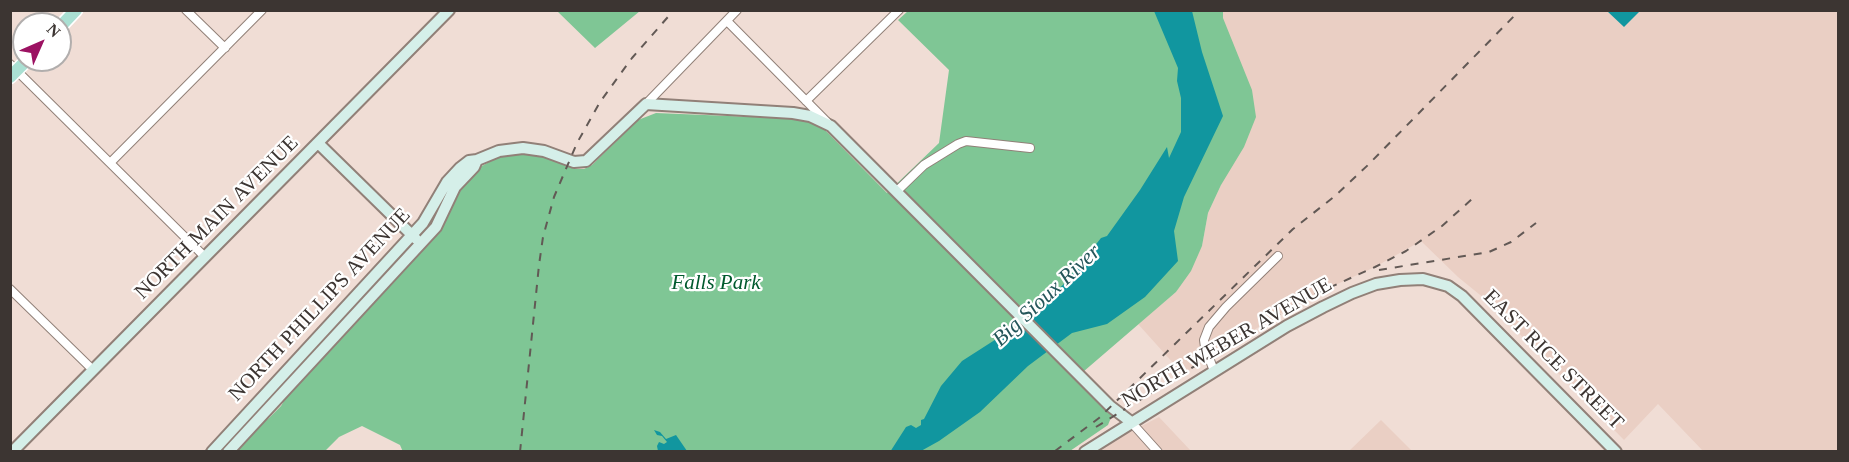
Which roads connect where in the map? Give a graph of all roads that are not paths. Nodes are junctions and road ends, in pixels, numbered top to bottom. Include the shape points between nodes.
1 (186, 10) edge
2 (262, 10) edge
3 (449, 10) edge
4 (737, 10) edge
5 (899, 10) edge
6 (727, 21) junction
7 (225, 48) junction
8 (14, 72) edge
9 (806, 101) junction
10 (646, 104) junction
11 (831, 126) junction
12 (318, 144) junction
13 (1030, 148) dead end
14 (110, 163) junction
15 (897, 191) junction
16 (416, 239) junction
17 (1278, 256) dead end
18 (205, 257) junction
19 (10, 289) edge
20 (1462, 296) joint
21 (93, 370) junction
22 (1215, 371) junction
23 (1131, 422) junction
24 (12, 452) edge
25 (212, 452) edge
26 (228, 452) edge
27 (1084, 452) edge
28 (1158, 452) edge
29 (1616, 452) edge

1 - 7 street
2 - 7 street
3 - 12 street, NORTH MAIN AVENUE
4 - 6 street, NORTH PHILLIPS AVENUE
5 - 9 street
6 - 9 street
6 - 10 street, NORTH PHILLIPS AVENUE
7 - 14 street
8 - 14 street
9 - 11 street
10 - 11 street via 793,113
10 - 16 street, NORTH PHILLIPS AVENUE via 586,161 574,162 523,148 498,151 477,160 455,187 439,222
11 - 15 street
12 - 16 street
12 - 18 street, NORTH MAIN AVENUE
13 - 15 street via 966,141 924,165
14 - 18 street
15 - 23 street
16 - 25 street, NORTH PHILLIPS AVENUE
16 - 26 street, NORTH PHILLIPS AVENUE
17 - 22 street via 1209,327 1204,347
18 - 21 street, NORTH MAIN AVENUE
19 - 21 street
20 - 22 street, NORTH WEBER AVENUE via 1448,286 1424,279 1376,284 1308,314
20 - 29 street, EAST RICE STREET
21 - 24 street, NORTH MAIN AVENUE
22 - 23 street, NORTH WEBER AVENUE
23 - 27 street, NORTH WEBER AVENUE
23 - 28 street

